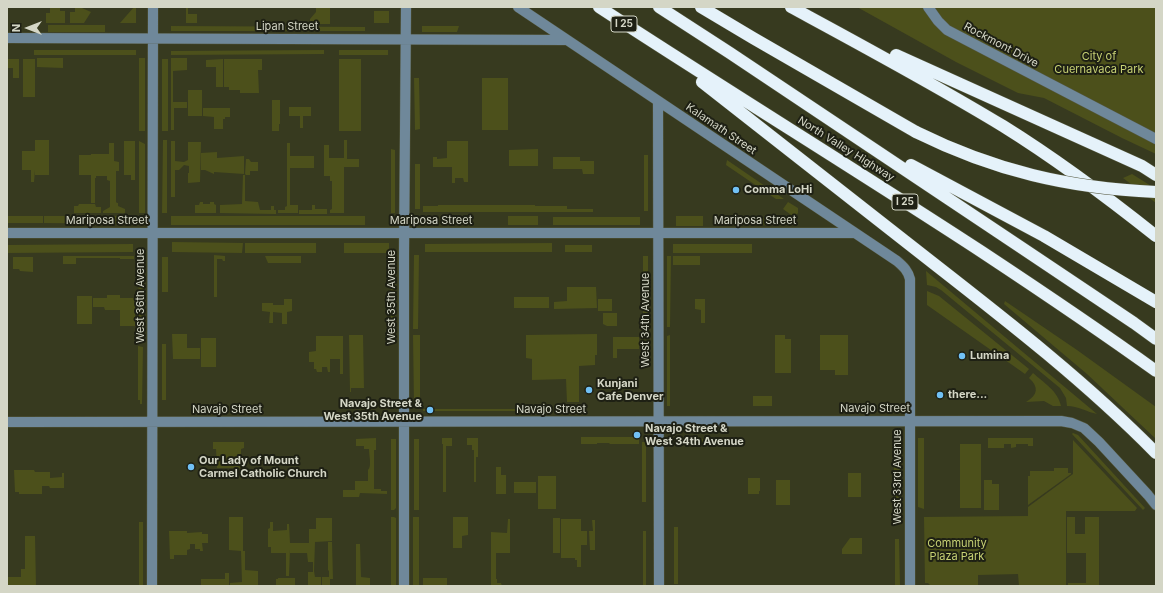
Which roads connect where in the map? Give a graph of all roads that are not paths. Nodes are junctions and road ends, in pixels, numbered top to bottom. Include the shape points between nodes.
1 (153, 7) edge
2 (406, 7) edge
3 (518, 7) edge
4 (599, 7) edge
5 (659, 7) edge
6 (701, 7) edge
7 (791, 7) edge
8 (928, 7) edge
9 (807, 16) junction
10 (7, 38) edge
11 (153, 39) junction
12 (406, 39) junction
13 (567, 40) junction
14 (650, 40) junction
15 (658, 101) junction
16 (850, 133) junction
17 (1156, 139) edge
18 (1156, 176) edge
19 (1156, 192) edge
20 (7, 233) edge
21 (153, 233) junction
22 (404, 233) junction
23 (658, 233) junction
24 (855, 233) junction
25 (1156, 236) edge
26 (908, 272) joint
27 (1156, 302) edge
28 (1156, 339) edge
29 (1156, 371) edge
30 (910, 421) junction
31 (7, 422) edge
32 (152, 422) junction
33 (404, 422) junction
34 (658, 422) junction
35 (1156, 453) edge
36 (1156, 505) edge
37 (152, 586) edge
38 (404, 586) edge
39 (659, 586) edge
40 (910, 586) edge

1 - 11 street, West 36th Avenue
2 - 12 street, West 35th Avenue
3 - 13 street, Kalamath Street
4 - 14 highway, North Valley Highway / I 25
5 - 16 highway
6 - 19 highway, bridge via 916,132 952,149 1017,172 1058,181 1102,188
7 - 9 highway
8 - 17 street, Rockmont Drive via 947,30
9 - 18 highway via 1142,166
9 - 25 highway via 1004,127 1061,164
10 - 11 street, Lipan Street
11 - 12 street, Lipan Street
11 - 21 street, West 36th Avenue
12 - 13 street, Lipan Street
12 - 22 street, West 35th Avenue
13 - 15 street, Kalamath Street
14 - 29 highway, North Valley Highway / I 25 via 898,197 1081,318
14 - 35 highway via 1005,319 1091,391
15 - 23 street, West 34th Avenue
15 - 24 street, Kalamath Street
16 - 27 highway via 1044,236
16 - 28 highway
20 - 21 street, Mariposa Street
21 - 22 street, Mariposa Street
21 - 32 street, West 36th Avenue
22 - 23 street, Mariposa Street
22 - 33 street, West 35th Avenue
23 - 24 street, Mariposa Street
23 - 34 street, West 34th Avenue
24 - 26 street, Kalamath Street
26 - 30 street, West 33rd Avenue
30 - 34 street, Navajo Street
30 - 36 street, Navajo Street via 1057,421 1078,425 1099,442
30 - 40 street, West 33rd Avenue
31 - 32 street, Navajo Street
32 - 33 street, Navajo Street
32 - 37 street, West 36th Avenue
33 - 34 street, Navajo Street
33 - 38 street, West 35th Avenue
34 - 39 street, West 34th Avenue

